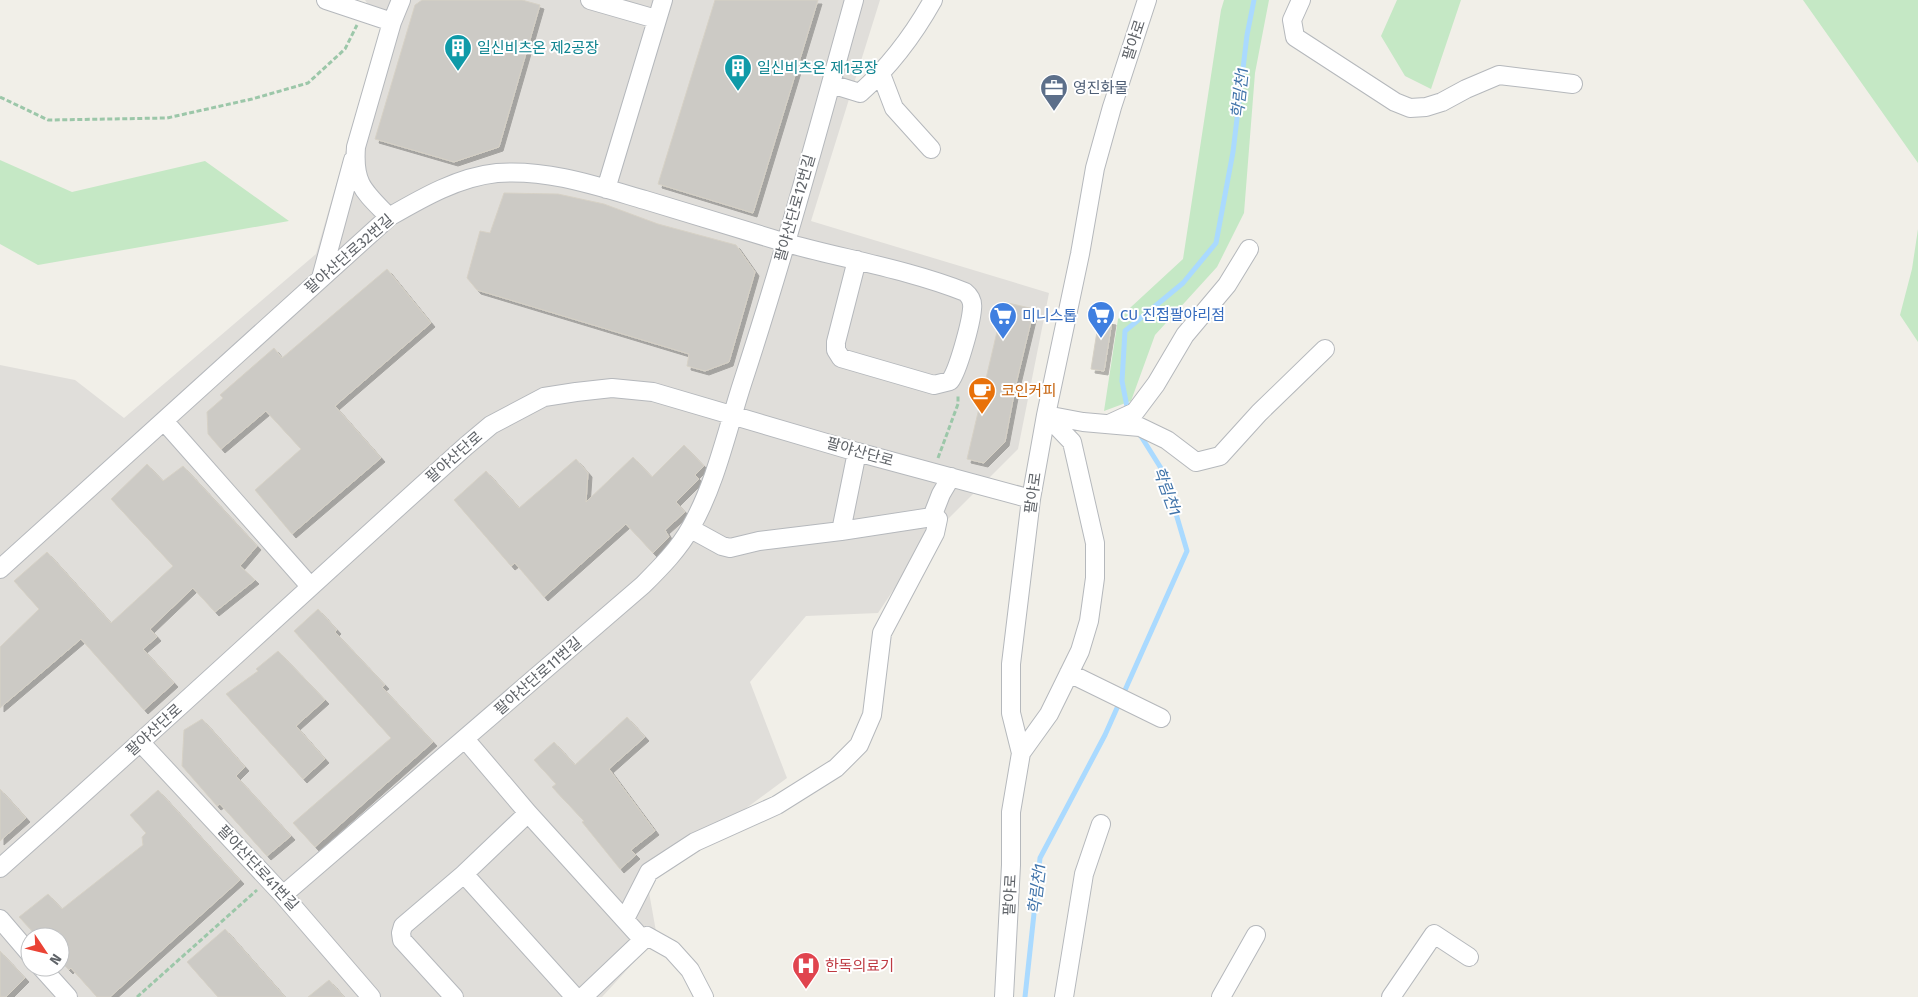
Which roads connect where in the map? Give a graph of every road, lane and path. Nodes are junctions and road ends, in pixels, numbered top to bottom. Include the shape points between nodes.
1 (326, 0) edge
2 (401, 0) edge
3 (590, 0) edge
4 (662, 0) edge
5 (854, 0) edge
6 (933, 0) edge
7 (1147, 0) edge
8 (1301, 0) edge
9 (364, 12) junction
10 (656, 19) junction
11 (392, 22) junction
12 (881, 74) junction
13 (831, 84) junction
14 (1573, 84) dead end
15 (0, 97) edge
16 (356, 147) junction
17 (931, 149) dead end
18 (606, 188) junction
19 (389, 217) junction
20 (785, 242) junction
21 (1250, 249) dead end
22 (857, 260) junction
23 (321, 278) junction
24 (1325, 349) dead end
25 (958, 394) dead end
26 (732, 414) junction
27 (1046, 415) junction
28 (1137, 419) junction
29 (164, 421) junction
30 (858, 452) junction
31 (933, 473) junction
32 (951, 477) junction
33 (1031, 499) junction
34 (932, 517) junction
35 (690, 529) junction
36 (841, 531) junction
37 (0, 569) edge
38 (310, 586) junction
39 (1069, 673) junction
40 (1154, 715) dead end
41 (466, 739) junction
42 (141, 743) junction
43 (1021, 753) junction
44 (528, 813) junction
45 (1101, 824) dead end
46 (0, 868) edge
47 (464, 874) junction
48 (268, 879) junction
49 (283, 895) junction
50 (0, 919) edge
51 (625, 919) junction
52 (1256, 935) dead end
53 (643, 940) junction
54 (20, 942) edge
55 (1469, 956) dead end
56 (50, 977) edge
57 (68, 997) edge
58 (137, 997) edge
59 (371, 997) edge
60 (454, 997) edge
61 (575, 997) edge
62 (583, 997) edge
63 (704, 997) edge
64 (1004, 997) edge
65 (1064, 997) edge
66 (1221, 997) edge
67 (1391, 997) edge

1 - 9 street
2 - 11 street
3 - 10 street
4 - 10 street
5 - 13 street, 팔야산단로12번길
6 - 12 street
7 - 27 street, 팔야로 via 1095,168
8 - 14 street via 1292,20 1295,37 1410,108 1442,102 1499,75
9 - 11 street
9 - 15 path via 344,49 308,83 252,99 167,118 48,120
10 - 18 street
11 - 16 street
12 - 13 street via 860,93
12 - 17 street via 894,108
13 - 20 street, 팔야산단로12번길
16 - 19 street via 356,171 360,183
16 - 23 street
18 - 19 street, 팔야산단로32번길 via 565,177 496,174 428,195
18 - 20 street, 팔야산단로32번길
19 - 23 street, 팔야산단로32번길
20 - 22 street, 팔야산단로32번길
20 - 26 street, 팔야산단로12번길
21 - 28 street via 1227,286 1185,335
22 - 22 street, 팔야산단로32번길 via 969,295 972,309 958,365 950,381 934,385 841,358 836,342
23 - 29 street, 팔야산단로32번길
24 - 28 street via 1220,456 1196,462
25 - 31 path via 958,404
26 - 30 street, 팔야산단로
26 - 35 street, 팔야산단로11번길 via 705,499
26 - 38 street, 팔야산단로 via 653,392 612,388 544,398 491,424
27 - 28 street via 1109,424
27 - 33 street, 팔야로
27 - 39 street via 1072,442 1095,543 1090,621
29 - 37 street, 팔야산단로32번길
29 - 38 street
30 - 31 street, 팔야산단로
30 - 36 street
31 - 32 street, 팔야산단로
32 - 33 street, 팔야산단로
32 - 34 street
33 - 43 street, 팔야로 via 1011,664 1011,712
34 - 36 street
34 - 51 street via 938,519 935,533 882,633 872,715 860,745 836,768 784,800 696,842 649,872
35 - 36 street via 730,548 759,541
35 - 41 street, 팔야산단로11번길 via 676,551 643,585
38 - 42 street, 팔야산단로
39 - 40 street
39 - 43 street via 1049,714
41 - 44 street
41 - 49 street, 팔야산단로11번길
42 - 46 street, 팔야산단로
42 - 48 street, 팔야산단로41번길
43 - 64 street, 팔야로 via 1011,812
44 - 47 street
44 - 51 street
45 - 65 street via 1084,874
47 - 60 street via 403,926 401,934 402,940
47 - 61 street
48 - 49 street, 팔야산단로41번길
48 - 58 path
49 - 59 street, 팔야산단로41번길
50 - 54 street
51 - 53 street
52 - 66 street
53 - 62 street
53 - 63 street via 647,936 672,950 690,970
55 - 67 street via 1434,934
56 - 57 street

